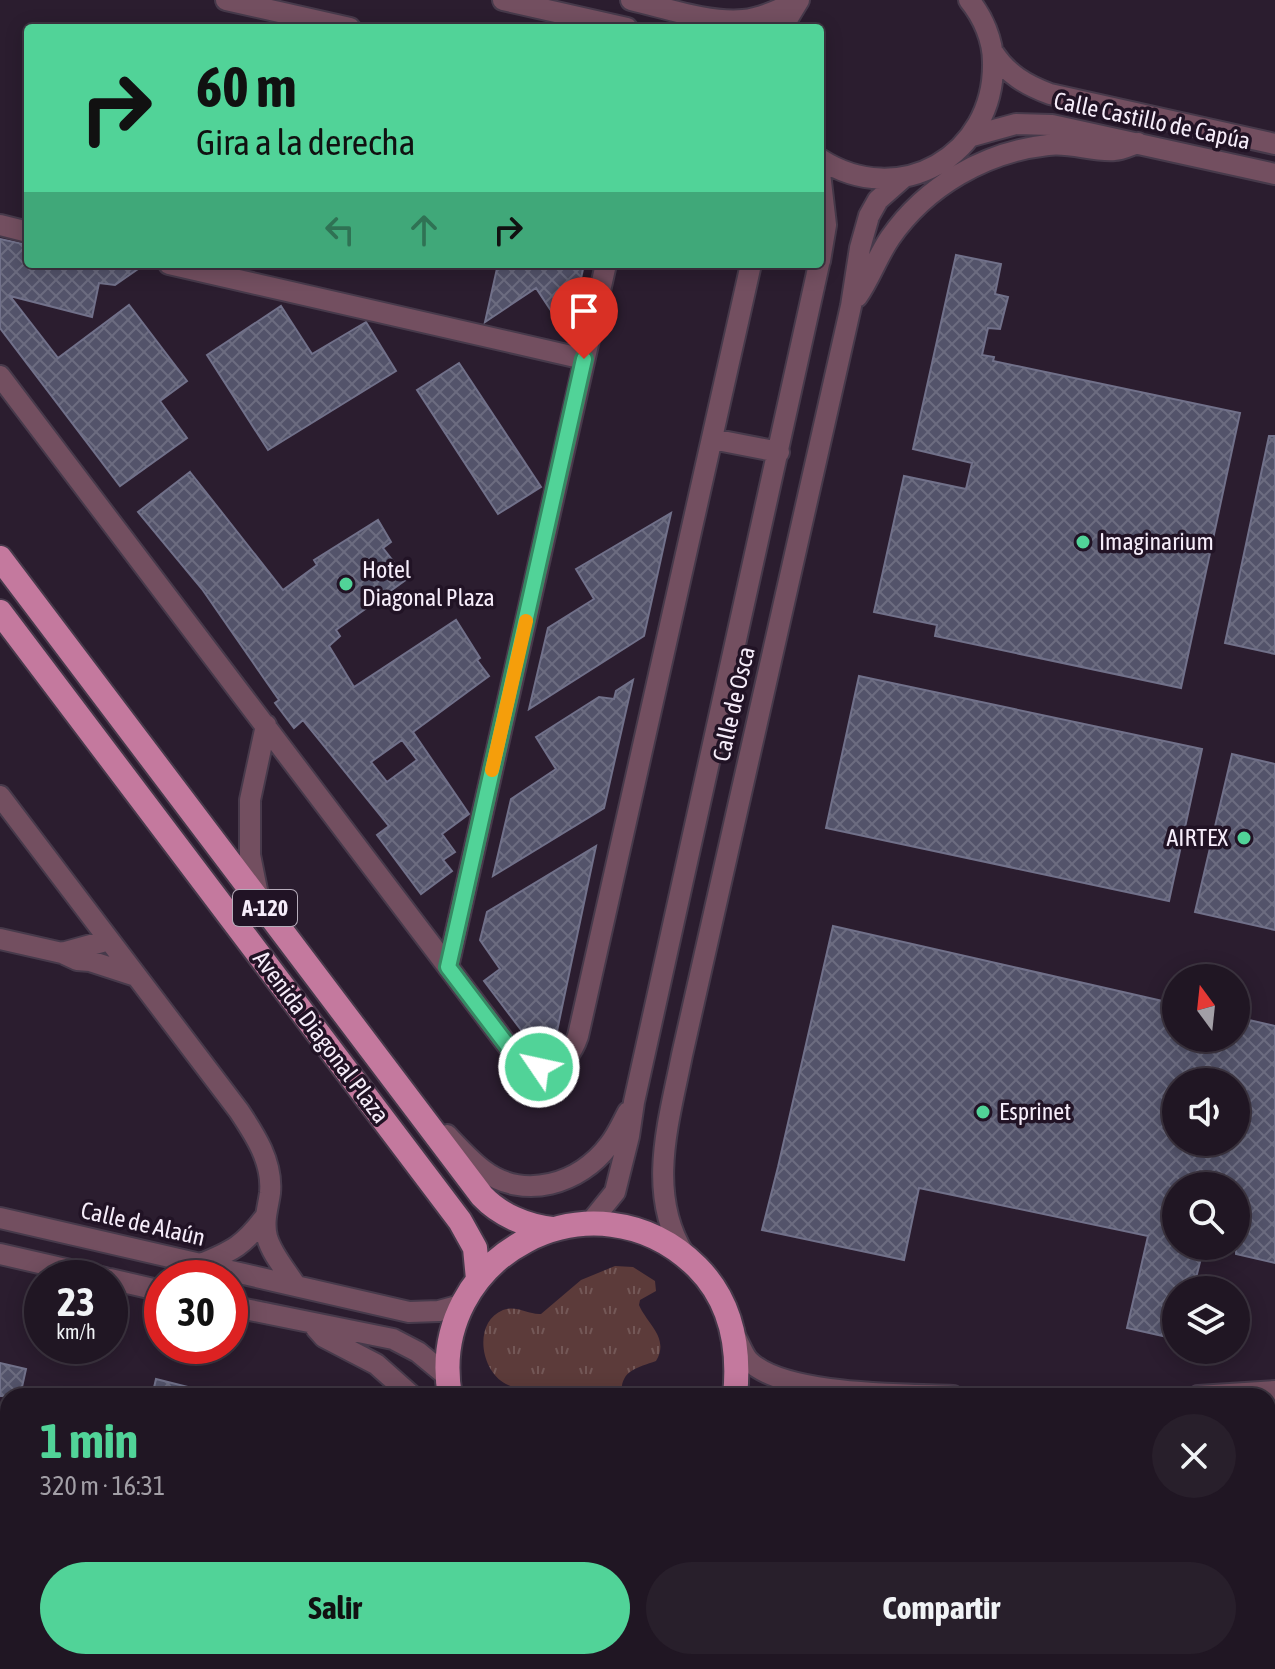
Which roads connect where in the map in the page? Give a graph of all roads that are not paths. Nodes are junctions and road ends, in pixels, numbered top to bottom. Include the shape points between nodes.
1 (226, 0) edge
2 (503, 0) edge
3 (631, 0) edge
4 (798, 0) edge
5 (969, 0) edge
6 (332, 24) edge
7 (609, 24) edge
8 (784, 24) edge
9 (993, 52) junction
10 (972, 136) junction
11 (1138, 143) junction
12 (1275, 144) edge
13 (824, 161) edge
14 (1275, 174) edge
15 (904, 177) junction
16 (824, 208) edge
17 (0, 225) edge
18 (24, 231) edge
19 (824, 238) edge
20 (186, 268) edge
21 (605, 268) edge
22 (750, 268) edge
23 (819, 268) edge
24 (851, 306) junction
25 (584, 359) junction
26 (0, 376) edge
27 (712, 439) junction
28 (779, 452) junction
29 (0, 558) edge
30 (0, 612) edge
31 (266, 725) junction
32 (0, 796) edge
33 (259, 900) junction
34 (85, 909) junction
35 (0, 939) edge
36 (109, 940) junction
37 (66, 952) junction
38 (90, 961) junction
39 (448, 967) junction
40 (136, 976) junction
41 (406, 1093) junction
42 (634, 1102) junction
43 (265, 1217) junction
44 (0, 1218) edge
45 (590, 1223) junction
46 (552, 1229) junction
47 (0, 1254) edge
48 (684, 1254) junction
49 (27, 1260) edge
50 (184, 1260) edge
51 (211, 1260) edge
52 (248, 1275) edge
53 (478, 1279) junction
54 (296, 1286) junction
55 (461, 1305) junction
56 (248, 1310) edge
57 (314, 1325) junction
58 (735, 1335) junction
59 (448, 1386) edge
60 (403, 1388) edge
61 (736, 1388) edge
62 (840, 1388) edge

1 - 6 street
2 - 7 street
3 - 4 street via 744,20
4 - 8 street
5 - 9 street via 986,27
9 - 10 street via 994,81
9 - 12 street, Calle Castillo de Capúa via 1009,72 1050,94
10 - 11 street, Calle Castillo de Capúa via 1033,123
10 - 15 street via 930,169
11 - 14 street, Calle Castillo de Capúa
11 - 24 street via 1115,150 1048,145 987,160 957,175 904,221
13 - 15 street via 866,178
15 - 24 street, Calle de Osca via 869,216
16 - 19 street, Calle de Osca
17 - 18 street
20 - 25 street
21 - 25 street
22 - 27 street
23 - 28 street, Calle de Osca
24 - 48 street, Calle de Osca via 664,1148 663,1188 675,1241
25 - 39 street
26 - 31 street
27 - 28 street
27 - 39 street via 578,1036 569,1056 550,1067 527,1064
28 - 42 street, Calle de Osca
29 - 33 main road, Avenida Diagonal Plaza / A-120
30 - 53 main road, Avenida Diagonal Plaza / A-120 via 460,1221 475,1248
31 - 33 street, Avenida Diagonal Plaza via 250,800 250,855
31 - 39 street
32 - 34 street
33 - 41 main road, Avenida Diagonal Plaza / A-120
34 - 36 street
34 - 37 street via 82,928
35 - 37 street
36 - 37 street
36 - 38 street
36 - 40 street
37 - 38 street via 71,959
38 - 40 street
40 - 43 street via 258,1142 268,1169
41 - 42 street via 483,1170 521,1186 565,1181 586,1169 611,1143
41 - 46 main road, Avenida Diagonal Plaza / A-120 via 491,1205 534,1227
42 - 45 street, Calle de Osca via 618,1184
43 - 51 street via 232,1251
43 - 54 street via 267,1236
44 - 50 street, Calle de Alaún
45 - 46 main road, A-120
45 - 48 main road, A-120 via 640,1230
46 - 53 main road, A-120 via 512,1249
47 - 49 street
48 - 58 main road, A-120 via 707,1277
52 - 54 street, Calle de Alaún
53 - 55 main road, A-120
54 - 55 street, Calle de Alaún via 409,1312
55 - 59 main road, A-120 via 451,1338
56 - 57 street
57 - 59 street via 393,1339 418,1352
57 - 60 street via 324,1337 376,1364
58 - 61 main road, A-120
58 - 62 street via 748,1360 771,1375

